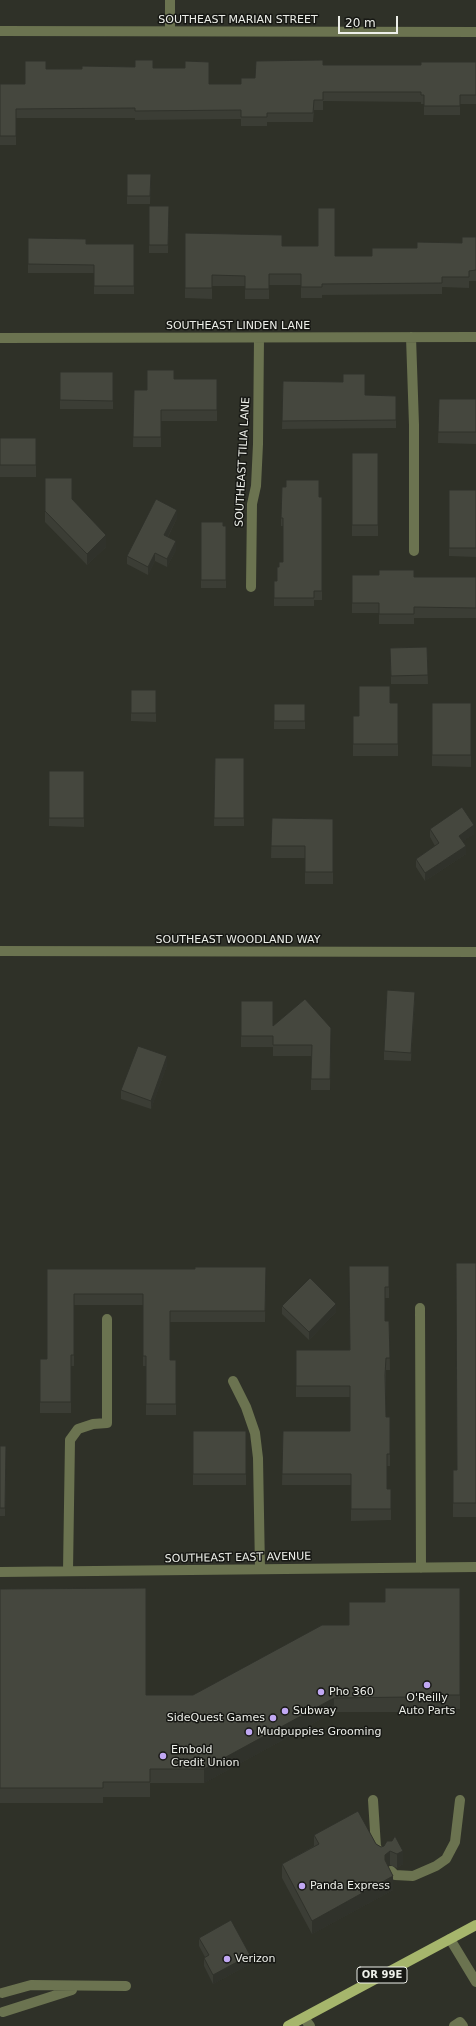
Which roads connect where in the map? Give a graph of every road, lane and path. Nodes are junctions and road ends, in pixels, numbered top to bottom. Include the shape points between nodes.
1 (170, 0) edge
2 (0, 31) edge
3 (170, 32) junction
4 (476, 32) edge
5 (411, 337) junction
6 (476, 337) edge
7 (0, 338) edge
8 (259, 338) junction
9 (414, 551) dead end
10 (251, 587) dead end
11 (0, 951) edge
12 (476, 952) edge
13 (420, 1308) dead end
14 (107, 1319) dead end
15 (233, 1381) dead end
16 (476, 1567) edge
17 (421, 1568) junction
18 (260, 1569) junction
19 (68, 1571) junction
20 (0, 1572) edge
21 (373, 1800) dead end
22 (460, 1800) dead end
23 (385, 1851) edge
24 (395, 1869) edge
25 (476, 1924) edge
26 (450, 1939) junction
27 (476, 1982) edge
28 (126, 1986) dead end
29 (80, 1987) junction
30 (2, 1993) dead end
31 (3, 2012) dead end
32 (307, 2022) edge
33 (288, 2026) edge
34 (454, 2026) edge
35 (463, 2026) edge

1 - 3 street
2 - 3 street, SOUTHEAST MARIAN STREET
3 - 4 street, SOUTHEAST MARIAN STREET
5 - 6 street, SOUTHEAST LINDEN LANE
5 - 8 street, SOUTHEAST LINDEN LANE
5 - 9 street
7 - 8 street, SOUTHEAST LINDEN LANE
8 - 10 street, SOUTHEAST TILIA LANE via 258,444 256,486 252,504
11 - 12 street, SOUTHEAST WOODLAND WAY
13 - 17 street
14 - 19 street via 107,1423 78,1429 70,1440
15 - 18 street via 255,1433 258,1458
16 - 17 street, SOUTHEAST EAST AVENUE
17 - 18 street, SOUTHEAST EAST AVENUE
18 - 19 street, SOUTHEAST EAST AVENUE
19 - 20 street, SOUTHEAST EAST AVENUE
21 - 23 street via 376,1847
22 - 24 street via 455,1842 446,1859 413,1876 406,1876
25 - 26 main road, OR 99E
26 - 27 street
26 - 32 main road, OR 99E
28 - 29 street
29 - 30 street via 31,1985
29 - 31 street
32 - 33 main road, OR 99E
34 - 35 street via 460,2022

